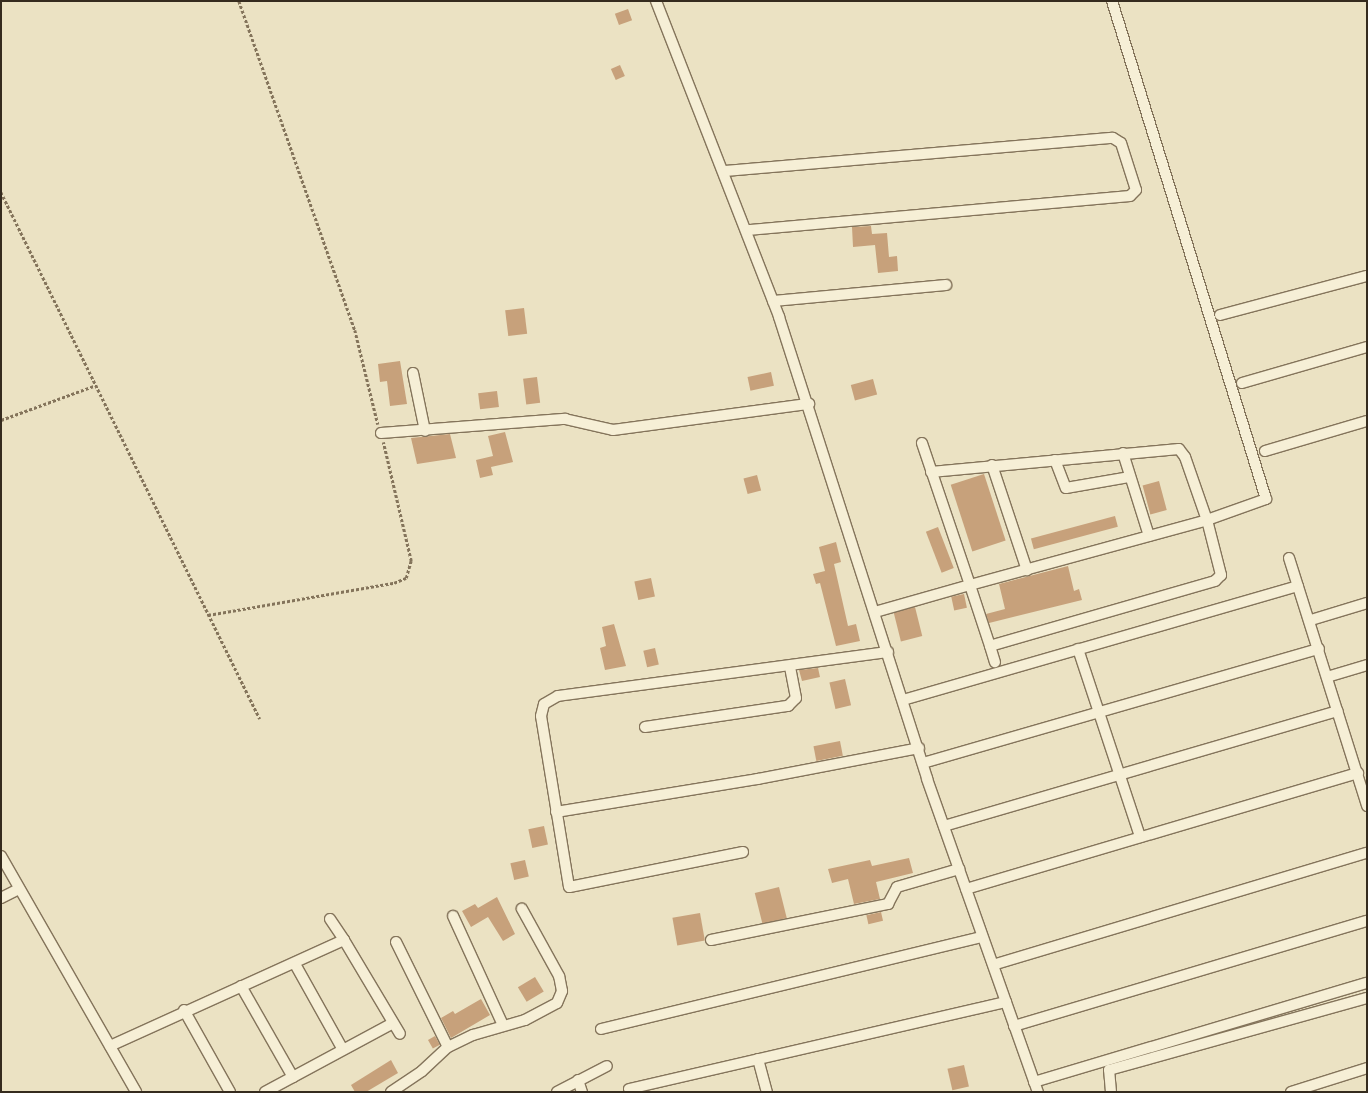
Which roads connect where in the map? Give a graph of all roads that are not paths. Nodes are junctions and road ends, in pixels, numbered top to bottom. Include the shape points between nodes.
1 (656, 1) edge
2 (1112, 1) edge
3 (725, 172) junction
4 (748, 230) junction
5 (1367, 276) edge
6 (946, 285) dead end
7 (773, 301) junction
8 (1220, 315) dead end
9 (1367, 347) edge
10 (413, 373) dead end
11 (1242, 382) dead end
12 (809, 404) junction
13 (1367, 421) edge
14 (425, 431) junction
15 (380, 433) road end
16 (922, 443) dead end
17 (1265, 451) dead end
18 (1123, 453) junction
19 (1055, 460) junction
20 (992, 466) junction
21 (931, 472) junction
22 (1130, 477) junction
23 (1207, 520) junction
24 (1149, 536) junction
25 (1289, 558) dead end
26 (1027, 570) junction
27 (970, 585) junction
28 (1298, 586) junction
29 (1367, 603) edge
30 (875, 612) junction
31 (1311, 620) junction
32 (990, 646) junction
33 (1078, 649) junction
34 (1319, 649) junction
35 (888, 652) junction
36 (996, 662) dead end
37 (1367, 665) edge
38 (790, 668) junction
39 (1327, 677) junction
40 (903, 700) junction
41 (1338, 711) junction
42 (1098, 712) junction
43 (645, 727) dead end
44 (919, 748) junction
45 (923, 763) junction
46 (1358, 773) junction
47 (1119, 775) junction
48 (1367, 806) edge
49 (561, 811) junction
50 (944, 826) junction
51 (1140, 837) junction
52 (742, 852) dead end
53 (1367, 852) edge
54 (1, 856) edge
55 (959, 869) junction
56 (19, 889) junction
57 (966, 889) junction
58 (1, 898) edge
59 (522, 909) dead end
60 (453, 916) dead end
61 (330, 919) dead end
62 (1367, 921) edge
63 (982, 937) junction
64 (344, 940) junction
65 (711, 940) dead end
66 (396, 942) dead end
67 (295, 964) junction
68 (996, 964) junction
69 (1367, 983) edge
70 (242, 986) junction
71 (1367, 998) edge
72 (1006, 1002) junction
73 (184, 1010) junction
74 (394, 1023) junction
75 (503, 1025) junction
76 (1014, 1026) junction
77 (601, 1029) dead end
78 (400, 1034) dead end
79 (110, 1046) junction
80 (448, 1047) junction
81 (343, 1050) junction
82 (758, 1059) junction
83 (607, 1066) dead end
84 (1367, 1068) edge
85 (293, 1077) junction
86 (578, 1080) junction
87 (1034, 1082) junction
88 (657, 1087) edge
89 (628, 1089) dead end
90 (136, 1092) edge
91 (230, 1092) edge
92 (265, 1092) edge
93 (390, 1092) edge
94 (557, 1092) edge
95 (582, 1092) edge
96 (766, 1092) edge
97 (1038, 1092) edge
98 (1111, 1092) edge
99 (1291, 1092) edge

1 - 3 street
2 - 23 street via 1266,499
3 - 4 street
3 - 4 street via 1113,138 1121,143 1135,186 1130,196
4 - 7 street
5 - 8 street
6 - 7 street
7 - 12 street
9 - 11 street
10 - 14 street
12 - 14 street via 613,430 575,419
12 - 30 street
13 - 17 street
14 - 15 street
16 - 21 street
18 - 19 street
18 - 22 street
18 - 23 street via 1174,449 1183,451
19 - 20 street
19 - 22 street via 1066,488
20 - 21 street
20 - 26 street
21 - 27 street
22 - 24 street
23 - 24 street
23 - 32 street via 1221,570 1215,581
24 - 26 street
25 - 28 street
26 - 27 street
27 - 30 street
27 - 32 street
28 - 31 street
28 - 33 street
29 - 31 street
30 - 35 street
31 - 34 street
32 - 36 street
33 - 40 street
33 - 42 street
34 - 39 street
34 - 42 street
35 - 38 street
35 - 40 street
37 - 39 street
38 - 43 street via 796,698 788,706
38 - 49 street via 550,699 544,704 540,716
39 - 41 street
40 - 44 street
41 - 46 street
41 - 47 street
42 - 45 street
42 - 47 street
44 - 45 street
44 - 49 street via 769,778
45 - 50 street
46 - 48 street
46 - 51 street
47 - 50 street
47 - 51 street
49 - 52 street via 569,888
50 - 55 street
51 - 57 street
53 - 68 street
54 - 56 street
55 - 57 street
55 - 65 street via 897,887 888,904
56 - 58 street
56 - 79 street
57 - 63 street
59 - 75 street via 559,976 562,991 552,1007
60 - 75 street
61 - 64 street
62 - 76 street
63 - 68 street
63 - 77 street
64 - 67 street
64 - 74 street
66 - 80 street
67 - 70 street
67 - 81 street
68 - 72 street
69 - 87 street
70 - 73 street
70 - 85 street
71 - 98 street via 1109,1070
72 - 76 street
72 - 82 street
73 - 79 street
73 - 91 street
74 - 78 street
74 - 81 street
75 - 80 street
76 - 87 street
79 - 90 street
80 - 93 street via 422,1071
81 - 85 street
82 - 88 street
82 - 96 street
83 - 86 street
84 - 99 street
85 - 92 street
86 - 94 street
86 - 95 street
87 - 97 street
88 - 89 street

